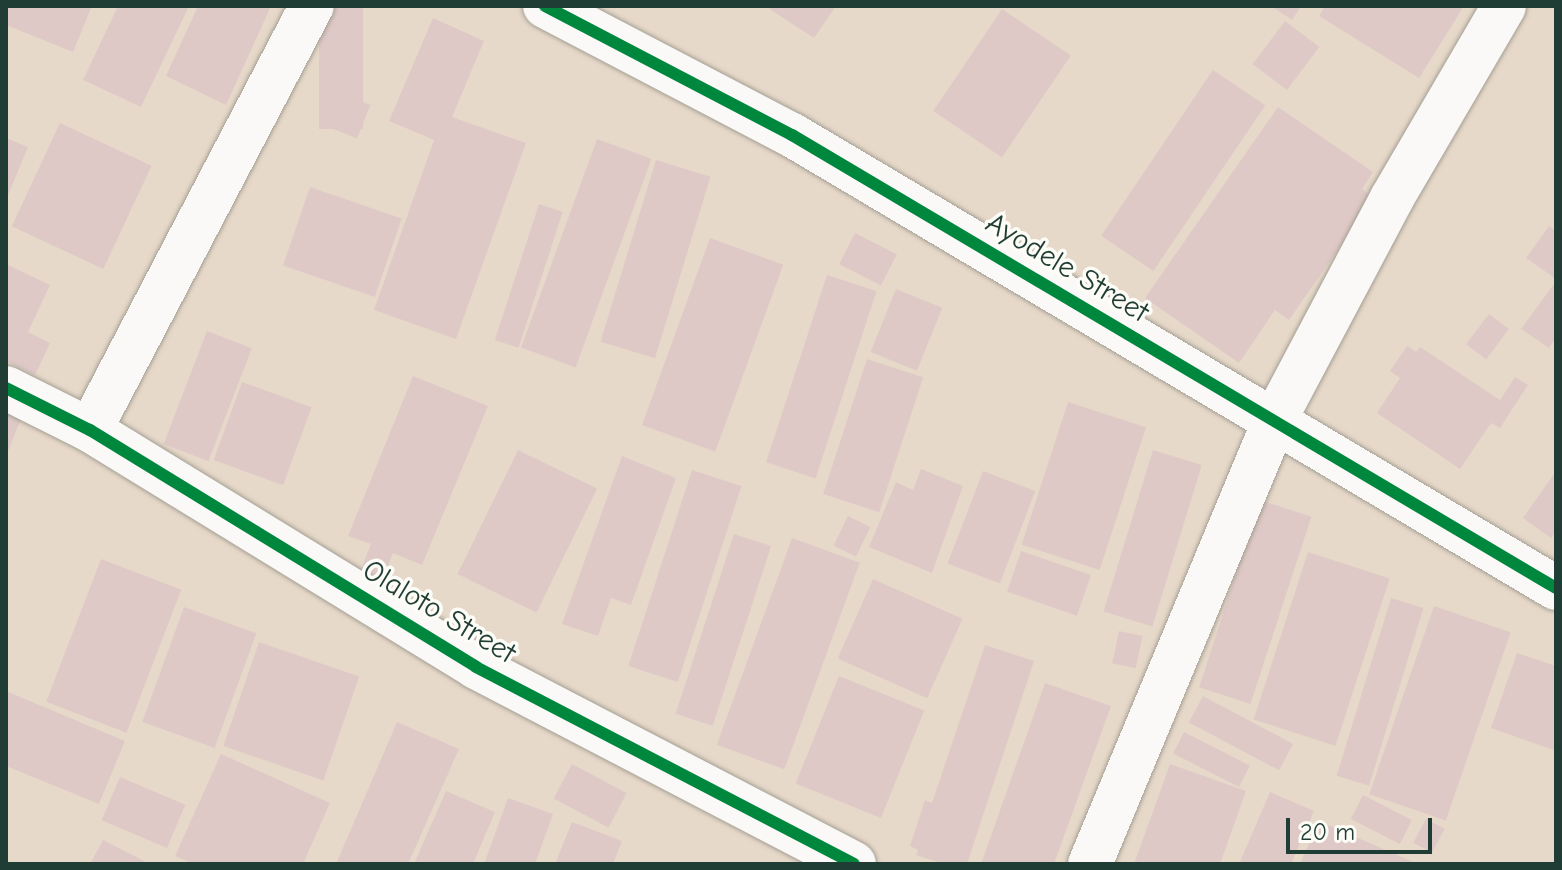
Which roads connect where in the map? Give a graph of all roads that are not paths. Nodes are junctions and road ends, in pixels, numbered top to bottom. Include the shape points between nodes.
1 (312, 6) edge
2 (545, 6) edge
3 (1504, 6) edge
4 (6, 388) edge
5 (1274, 421) junction
6 (90, 430) junction
7 (1556, 588) edge
8 (854, 864) edge
9 (1090, 864) edge

1 - 6 street
2 - 5 street, Ayodele Street via 792,135
3 - 5 street via 1392,198
4 - 6 street, Olaloto Street
5 - 7 street, Ayodele Street
5 - 9 street
6 - 8 street, Olaloto Street via 476,667

